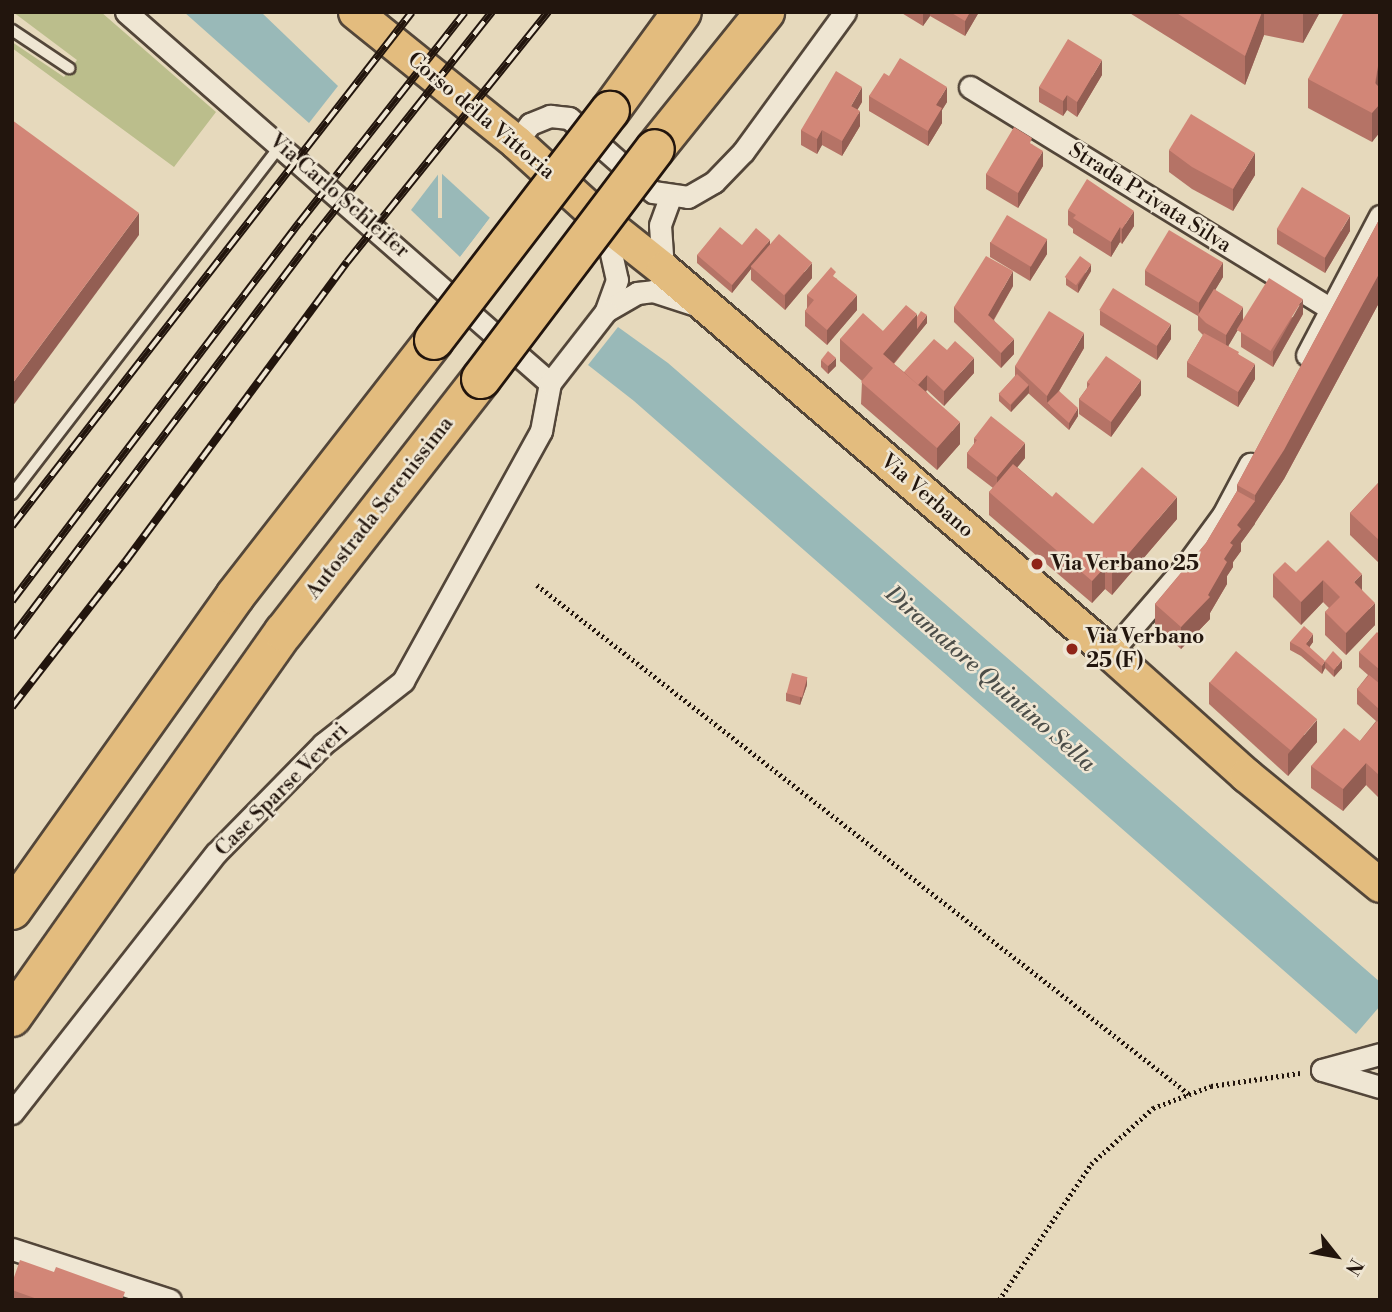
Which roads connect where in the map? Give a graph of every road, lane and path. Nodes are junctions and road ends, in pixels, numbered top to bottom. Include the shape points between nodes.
1 (126, 12) edge
2 (355, 12) edge
3 (682, 12) edge
4 (765, 12) edge
5 (845, 12) edge
6 (12, 30) edge
7 (69, 68) dead end
8 (970, 87) dead end
9 (516, 142) junction
10 (281, 145) junction
11 (670, 197) junction
12 (1380, 216) edge
13 (604, 222) junction
14 (663, 269) junction
15 (704, 304) junction
16 (1331, 309) junction
17 (606, 311) junction
18 (1299, 370) edge
19 (550, 383) junction
20 (1261, 442) edge
21 (12, 494) edge
22 (537, 585) dead end
23 (1110, 653) junction
24 (1246, 775) junction
25 (1380, 885) edge
26 (12, 910) edge
27 (1380, 911) edge
28 (12, 1017) edge
29 (1380, 1054) edge
30 (1322, 1070) junction
31 (1380, 1087) edge
32 (1189, 1094) junction
33 (12, 1113) edge
34 (12, 1250) edge
35 (170, 1300) edge
36 (999, 1300) edge

1 - 10 street, Via Carlo Schleifer
2 - 9 main road, Corso della Vittoria
3 - 26 highway, bridge via 235,596
4 - 28 highway, Autostrada Serenissima, bridge via 284,632
5 - 11 street via 743,152 714,182 688,197
6 - 7 lane
8 - 16 street, Strada Privata Silva
9 - 11 street via 530,124 550,116 569,118 653,192
9 - 13 main road, Corso della Vittoria
10 - 19 street, Via Carlo Schleifer
10 - 21 lane
11 - 14 street via 660,225
12 - 16 street
13 - 14 main road, Via Verbano
13 - 17 street, Case Sparse Veveri via 617,280
14 - 15 main road, Via Verbano
15 - 17 street, Case Sparse Veveri via 653,291 637,293
15 - 23 main road, Via Verbano
16 - 18 street
17 - 19 street, Case Sparse Veveri
19 - 33 street, Case Sparse Veveri via 541,431 403,681 323,744 216,853
20 - 23 street via 1223,515
22 - 32 path
23 - 24 main road, Via Verbano
24 - 25 main road, Via Verbano
24 - 27 main road, Via Verbano
29 - 30 street
30 - 31 street
30 - 32 path via 1211,1086
32 - 36 path via 1153,1108 1091,1164
34 - 35 street

